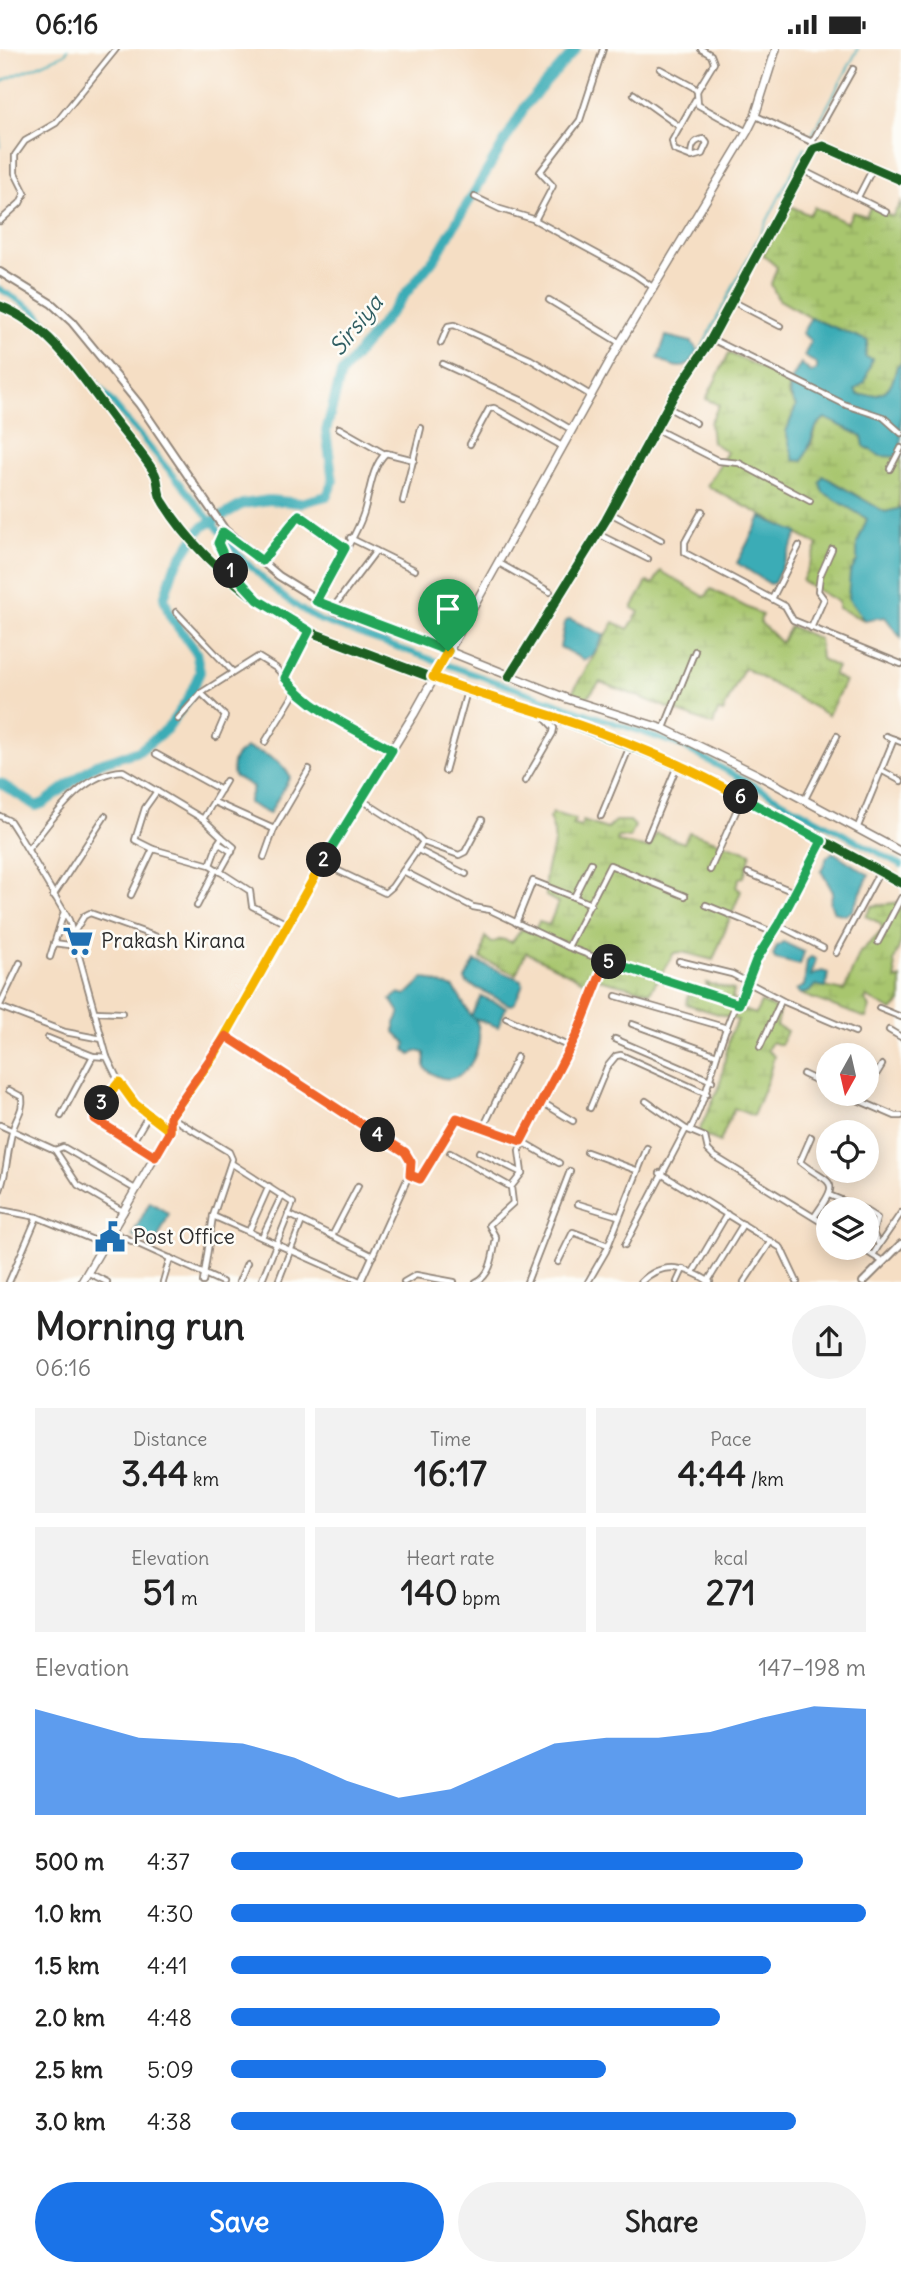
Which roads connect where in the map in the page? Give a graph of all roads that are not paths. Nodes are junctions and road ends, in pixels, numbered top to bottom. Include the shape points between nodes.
1 (116, 49) edge
2 (603, 49) edge
3 (701, 49) edge
4 (776, 49) edge
5 (660, 69) dead end
6 (853, 69) dead end
7 (697, 91) junction
8 (634, 94) dead end
9 (695, 100) junction
10 (755, 116) junction
11 (680, 127) junction
12 (747, 131) junction
13 (812, 142) junction
14 (818, 145) junction
15 (692, 157) dead end
16 (872, 170) junction
17 (804, 171) junction
18 (900, 178) edge
19 (475, 197) dead end
20 (858, 197) junction
21 (886, 212) dead end
22 (535, 220) junction
23 (0, 222) edge
24 (0, 272) edge
25 (655, 289) junction
26 (549, 300) dead end
27 (732, 301) junction
28 (0, 306) edge
29 (780, 326) dead end
30 (712, 339) junction
31 (441, 343) dead end
32 (620, 343) junction
33 (443, 364) dead end
34 (593, 396) junction
35 (667, 407) junction
36 (696, 423) dead end
37 (339, 428) dead end
38 (421, 428) dead end
39 (656, 429) junction
40 (572, 430) junction
41 (901, 433) edge
42 (470, 444) dead end
43 (562, 446) junction
44 (901, 448) edge
45 (384, 453) junction
46 (414, 460) junction
47 (890, 469) dead end
48 (403, 501) dead end
49 (810, 501) dead end
50 (702, 511) dead end
51 (610, 513) junction
52 (223, 532) junction
53 (597, 534) junction
54 (350, 538) junction
55 (661, 540) dead end
56 (799, 546) dead end
57 (345, 548) junction
58 (832, 549) dead end
59 (376, 551) junction
60 (648, 559) dead end
61 (262, 561) junction
62 (499, 563) junction
63 (415, 570) dead end
64 (236, 580) junction
65 (550, 592) dead end
66 (772, 599) junction
67 (316, 601) junction
68 (332, 609) junction
69 (176, 612) dead end
70 (811, 628) junction
71 (309, 631) junction
72 (695, 651) dead end
73 (446, 654) junction
74 (901, 664) edge
75 (233, 672) junction
76 (433, 677) junction
77 (509, 677) junction
78 (285, 678) junction
79 (296, 691) junction
80 (467, 691) junction
81 (201, 693) junction
82 (540, 713) junction
83 (177, 719) dead end
84 (664, 729) junction
85 (837, 736) dead end
86 (886, 736) dead end
87 (216, 737) dead end
88 (894, 739) junction
89 (265, 742) dead end
90 (901, 742) edge
91 (630, 746) junction
92 (392, 750) junction
93 (156, 754) dead end
94 (677, 766) junction
95 (309, 769) dead end
96 (881, 770) junction
97 (446, 771) dead end
98 (226, 781) dead end
99 (525, 781) dead end
100 (901, 781) edge
101 (221, 790) junction
102 (157, 791) junction
103 (742, 798) junction
104 (361, 799) junction
105 (214, 802) junction
106 (804, 802) junction
107 (0, 816) edge
108 (105, 816) dead end
109 (601, 816) dead end
110 (203, 819) junction
111 (482, 820) dead end
112 (274, 829) junction
113 (857, 830) junction
114 (222, 837) junction
115 (647, 838) dead end
116 (822, 841) junction
117 (423, 842) junction
118 (218, 843) junction
119 (28, 849) junction
120 (153, 849) junction
121 (418, 850) junction
122 (232, 852) junction
123 (901, 852) edge
124 (264, 857) dead end
125 (322, 863) junction
126 (591, 863) dead end
127 (209, 865) junction
128 (218, 870) junction
129 (710, 870) dead end
130 (403, 871) junction
131 (880, 871) junction
132 (748, 873) dead end
133 (466, 874) dead end
134 (901, 883) edge
135 (794, 892) junction
136 (54, 895) junction
137 (131, 895) dead end
138 (685, 896) dead end
139 (574, 897) junction
140 (901, 898) edge
141 (591, 904) junction
142 (706, 905) dead end
143 (197, 906) dead end
144 (64, 911) junction
145 (516, 923) junction
146 (288, 924) junction
147 (778, 925) junction
148 (772, 932) junction
149 (74, 935) junction
150 (160, 938) dead end
151 (878, 942) dead end
152 (54, 943) junction
153 (76, 946) junction
154 (568, 947) junction
155 (823, 948) dead end
156 (836, 953) dead end
157 (50, 957) dead end
158 (606, 961) junction
159 (679, 961) dead end
160 (20, 963) dead end
161 (745, 983) junction
162 (616, 996) dead end
163 (781, 1001) junction
164 (739, 1004) junction
165 (0, 1006) edge
166 (879, 1008) dead end
167 (94, 1012) junction
168 (122, 1013) dead end
169 (901, 1017) edge
170 (506, 1018) dead end
171 (632, 1024) dead end
172 (727, 1028) junction
173 (889, 1030) dead end
174 (855, 1032) dead end
175 (226, 1036) junction
176 (901, 1037) edge
177 (48, 1038) dead end
178 (615, 1038) dead end
179 (102, 1039) junction
180 (570, 1047) junction
181 (760, 1047) dead end
182 (718, 1055) junction
183 (93, 1056) junction
184 (107, 1057) junction
185 (517, 1057) dead end
186 (882, 1065) dead end
187 (879, 1070) edge
188 (803, 1074) dead end
189 (816, 1080) edge
190 (712, 1081) junction
191 (119, 1082) junction
192 (9, 1090) dead end
193 (707, 1094) junction
194 (540, 1101) junction
195 (646, 1101) dead end
196 (874, 1106) edge
197 (590, 1108) dead end
198 (61, 1116) dead end
199 (148, 1116) junction
200 (901, 1116) edge
201 (170, 1117) junction
202 (573, 1121) dead end
203 (0, 1125) edge
204 (484, 1126) junction
205 (688, 1129) junction
206 (12, 1130) junction
207 (170, 1131) junction
208 (811, 1137) dead end
209 (521, 1141) junction
210 (132, 1143) junction
211 (647, 1148) dead end
212 (55, 1150) junction
213 (479, 1152) dead end
214 (587, 1152) dead end
215 (450, 1153) dead end
216 (155, 1157) junction
217 (231, 1163) junction
218 (559, 1163) dead end
219 (570, 1171) dead end
220 (636, 1171) junction
221 (522, 1173) junction
222 (660, 1173) junction
223 (410, 1175) junction
224 (358, 1186) dead end
225 (269, 1187) junction
226 (512, 1187) junction
227 (0, 1190) edge
228 (136, 1190) junction
229 (282, 1195) junction
230 (829, 1195) junction
231 (834, 1197) edge
232 (578, 1204) dead end
233 (0, 1210) edge
234 (124, 1212) junction
235 (901, 1213) edge
236 (288, 1214) junction
237 (727, 1214) junction
238 (214, 1216) junction
239 (618, 1216) junction
240 (37, 1217) junction
241 (814, 1217) joint
242 (302, 1221) junction
243 (743, 1224) junction
244 (249, 1231) junction
245 (112, 1232) junction
246 (332, 1236) junction
247 (262, 1237) junction
248 (771, 1241) junction
249 (276, 1243) junction
250 (103, 1244) junction
251 (901, 1244) edge
252 (608, 1245) junction
253 (625, 1245) dead end
254 (879, 1245) edge
255 (290, 1250) junction
256 (373, 1256) junction
257 (170, 1258) junction
258 (881, 1261) joint
259 (558, 1262) dead end
260 (247, 1263) dead end
261 (683, 1269) junction
262 (87, 1272) junction
263 (693, 1272) junction
264 (416, 1275) junction
265 (205, 1276) junction
266 (868, 1280) edge
267 (9, 1282) edge
268 (82, 1282) edge
269 (107, 1282) edge
270 (163, 1282) edge
271 (203, 1282) edge
272 (222, 1282) edge
273 (239, 1282) edge
274 (261, 1282) edge
275 (278, 1282) edge
276 (362, 1282) edge
277 (404, 1282) edge
278 (420, 1282) edge
279 (454, 1282) edge
280 (476, 1282) edge
281 (527, 1282) edge
282 (588, 1282) edge
283 (641, 1282) edge
284 (677, 1282) edge
285 (709, 1282) edge
286 (744, 1282) edge
287 (797, 1282) edge

1 - 23 street via 56,123 25,141 15,155 15,173 25,193
2 - 22 street via 580,120 541,170 541,176 553,186
3 - 7 street via 714,63
4 - 10 main road
5 - 7 street
6 - 13 street
7 - 9 street
8 - 11 street
9 - 11 street
9 - 12 street
10 - 12 main road
10 - 13 street
11 - 15 street via 674,150
12 - 25 main road
13 - 14 street
14 - 16 street
14 - 17 street
16 - 18 street
16 - 20 street
17 - 20 street
17 - 27 street
19 - 22 street
20 - 21 street
22 - 25 street
24 - 52 street via 52,303 72,322 139,404
25 - 32 main road
26 - 32 street
27 - 29 street
27 - 30 street
28 - 64 street via 16,312 52,339 154,472 163,503 215,568
30 - 35 street
30 - 41 street via 846,405 883,417
31 - 34 street via 452,324 530,359
32 - 34 main road
33 - 40 street
34 - 40 main road
35 - 36 street
35 - 39 street
37 - 45 street
38 - 46 street
39 - 49 street via 719,461 739,463
39 - 51 street
40 - 43 main road
42 - 43 street via 489,409 494,408
43 - 62 main road
44 - 47 street
45 - 46 street
45 - 54 street via 361,521
46 - 48 street
50 - 66 street via 685,542 685,553
51 - 53 street
51 - 55 street
52 - 61 street
52 - 64 street via 219,546
53 - 60 street
53 - 77 street
54 - 57 street
54 - 59 street
56 - 66 street
57 - 61 street via 297,515
57 - 67 street
58 - 70 street via 819,582 824,599
59 - 63 street
59 - 68 street
61 - 67 street
62 - 65 street
62 - 73 main road
64 - 71 street via 258,600
66 - 70 street via 789,608 791,619
67 - 68 street
68 - 73 street
69 - 75 street
70 - 74 street
71 - 76 street
71 - 78 street
72 - 84 street
73 - 76 main road
73 - 77 main road
75 - 78 street via 258,657
75 - 81 street
76 - 80 street
76 - 92 main road
77 - 84 main road
78 - 79 street
79 - 89 street
79 - 92 street
80 - 82 street
80 - 97 street
81 - 83 street
81 - 87 street via 225,716
82 - 91 street
82 - 99 street via 554,728 553,733
84 - 106 main road
85 - 106 street
86 - 88 street
88 - 90 street
88 - 96 street
91 - 94 street
91 - 109 street
92 - 104 main road
93 - 101 street
94 - 103 street
94 - 115 street
95 - 112 street
96 - 100 street
96 - 113 street
98 - 101 street
101 - 105 street
102 - 110 street
102 - 119 street via 122,771 111,771 77,791
102 - 120 street via 135,837 139,844
103 - 116 street
103 - 129 street
104 - 117 street
104 - 125 main road
105 - 110 street
105 - 112 street
106 - 113 main road
107 - 119 street via 10,821
108 - 136 street
110 - 114 street
111 - 117 street via 463,855
112 - 124 street
113 - 123 main road
114 - 118 street
114 - 122 street via 232,844
116 - 131 street
116 - 135 street
117 - 121 street
118 - 122 street
118 - 127 street
119 - 136 street
120 - 127 street
120 - 137 street
121 - 130 street
121 - 133 street
122 - 128 street
125 - 130 street via 385,893
125 - 146 main road
126 - 139 street
127 - 128 street
128 - 143 street
128 - 146 street via 250,891 252,906
130 - 145 street via 473,908 491,910
131 - 134 street
131 - 156 street
132 - 135 street
135 - 147 street
136 - 144 street
138 - 141 street via 611,864
139 - 141 street
139 - 145 street via 533,881
140 - 151 street
141 - 154 street
142 - 148 street
144 - 149 street
144 - 152 street
145 - 154 street
146 - 175 main road
147 - 148 street
147 - 155 street
148 - 161 street
149 - 150 street via 90,913
149 - 153 street
152 - 153 street
152 - 157 street
153 - 167 street
154 - 158 street
158 - 164 street
158 - 180 street
159 - 161 street via 732,974
160 - 165 street
161 - 163 street
161 - 164 street
162 - 172 street
163 - 174 street
163 - 181 street
164 - 172 street
165 - 179 street via 65,1032
166 - 169 street
167 - 168 street
167 - 179 street
170 - 180 street
171 - 182 street
172 - 182 street
173 - 176 street
175 - 201 main road
175 - 223 street via 405,1152 411,1162
177 - 183 street
178 - 190 street
179 - 184 street
180 - 194 street
182 - 190 street
183 - 184 street
183 - 198 street
184 - 191 street
185 - 204 street
186 - 187 street
188 - 189 street
190 - 193 street
191 - 199 street
191 - 210 street via 94,1117
192 - 206 street via 23,1100
193 - 197 street via 621,1055 607,1067
193 - 205 street
194 - 202 street
194 - 209 street
195 - 205 street
196 - 200 street
199 - 207 street
199 - 210 street
201 - 207 main road
201 - 217 street via 229,1152
203 - 206 street
204 - 209 street
204 - 223 street via 457,1118 422,1178
205 - 222 street
205 - 241 street via 705,1137 714,1156
206 - 212 street
206 - 227 street
207 - 216 main road
208 - 230 street via 800,1162 827,1179
209 - 218 street
209 - 221 street
210 - 216 street
211 - 220 street
212 - 228 street via 62,1147
212 - 234 street via 78,1185
213 - 221 street
214 - 220 street
215 - 226 street
216 - 228 main road
217 - 225 street
217 - 238 street
219 - 281 street
220 - 239 street
221 - 226 street
222 - 237 street
222 - 253 street
223 - 256 street
224 - 246 street
225 - 229 street
225 - 244 street
226 - 280 street via 511,1207 489,1225 496,1238 492,1259 486,1276
228 - 234 main road
229 - 236 street via 293,1203
229 - 247 street
230 - 231 street
230 - 241 street
232 - 239 street
233 - 240 street
234 - 245 main road
235 - 254 street
236 - 242 street
236 - 249 street
237 - 243 street
237 - 263 street
238 - 244 street
238 - 265 street
239 - 252 street
240 - 250 street
240 - 267 street
242 - 246 street
242 - 255 street
243 - 248 street
243 - 285 street
244 - 247 street
245 - 250 main road
245 - 257 street
246 - 256 street
247 - 249 street
248 - 286 street
248 - 287 street via 786,1255
249 - 255 street
249 - 274 street
250 - 262 main road
251 - 258 street
252 - 259 street via 573,1232
252 - 282 street
255 - 275 street
255 - 276 street
256 - 276 street
257 - 265 street
257 - 270 street
258 - 266 street
260 - 273 street
261 - 263 street
261 - 283 street via 666,1267
261 - 284 street
262 - 268 main road
262 - 269 street
263 - 285 street
264 - 277 street
264 - 278 street
264 - 279 street
265 - 271 street
265 - 272 street

